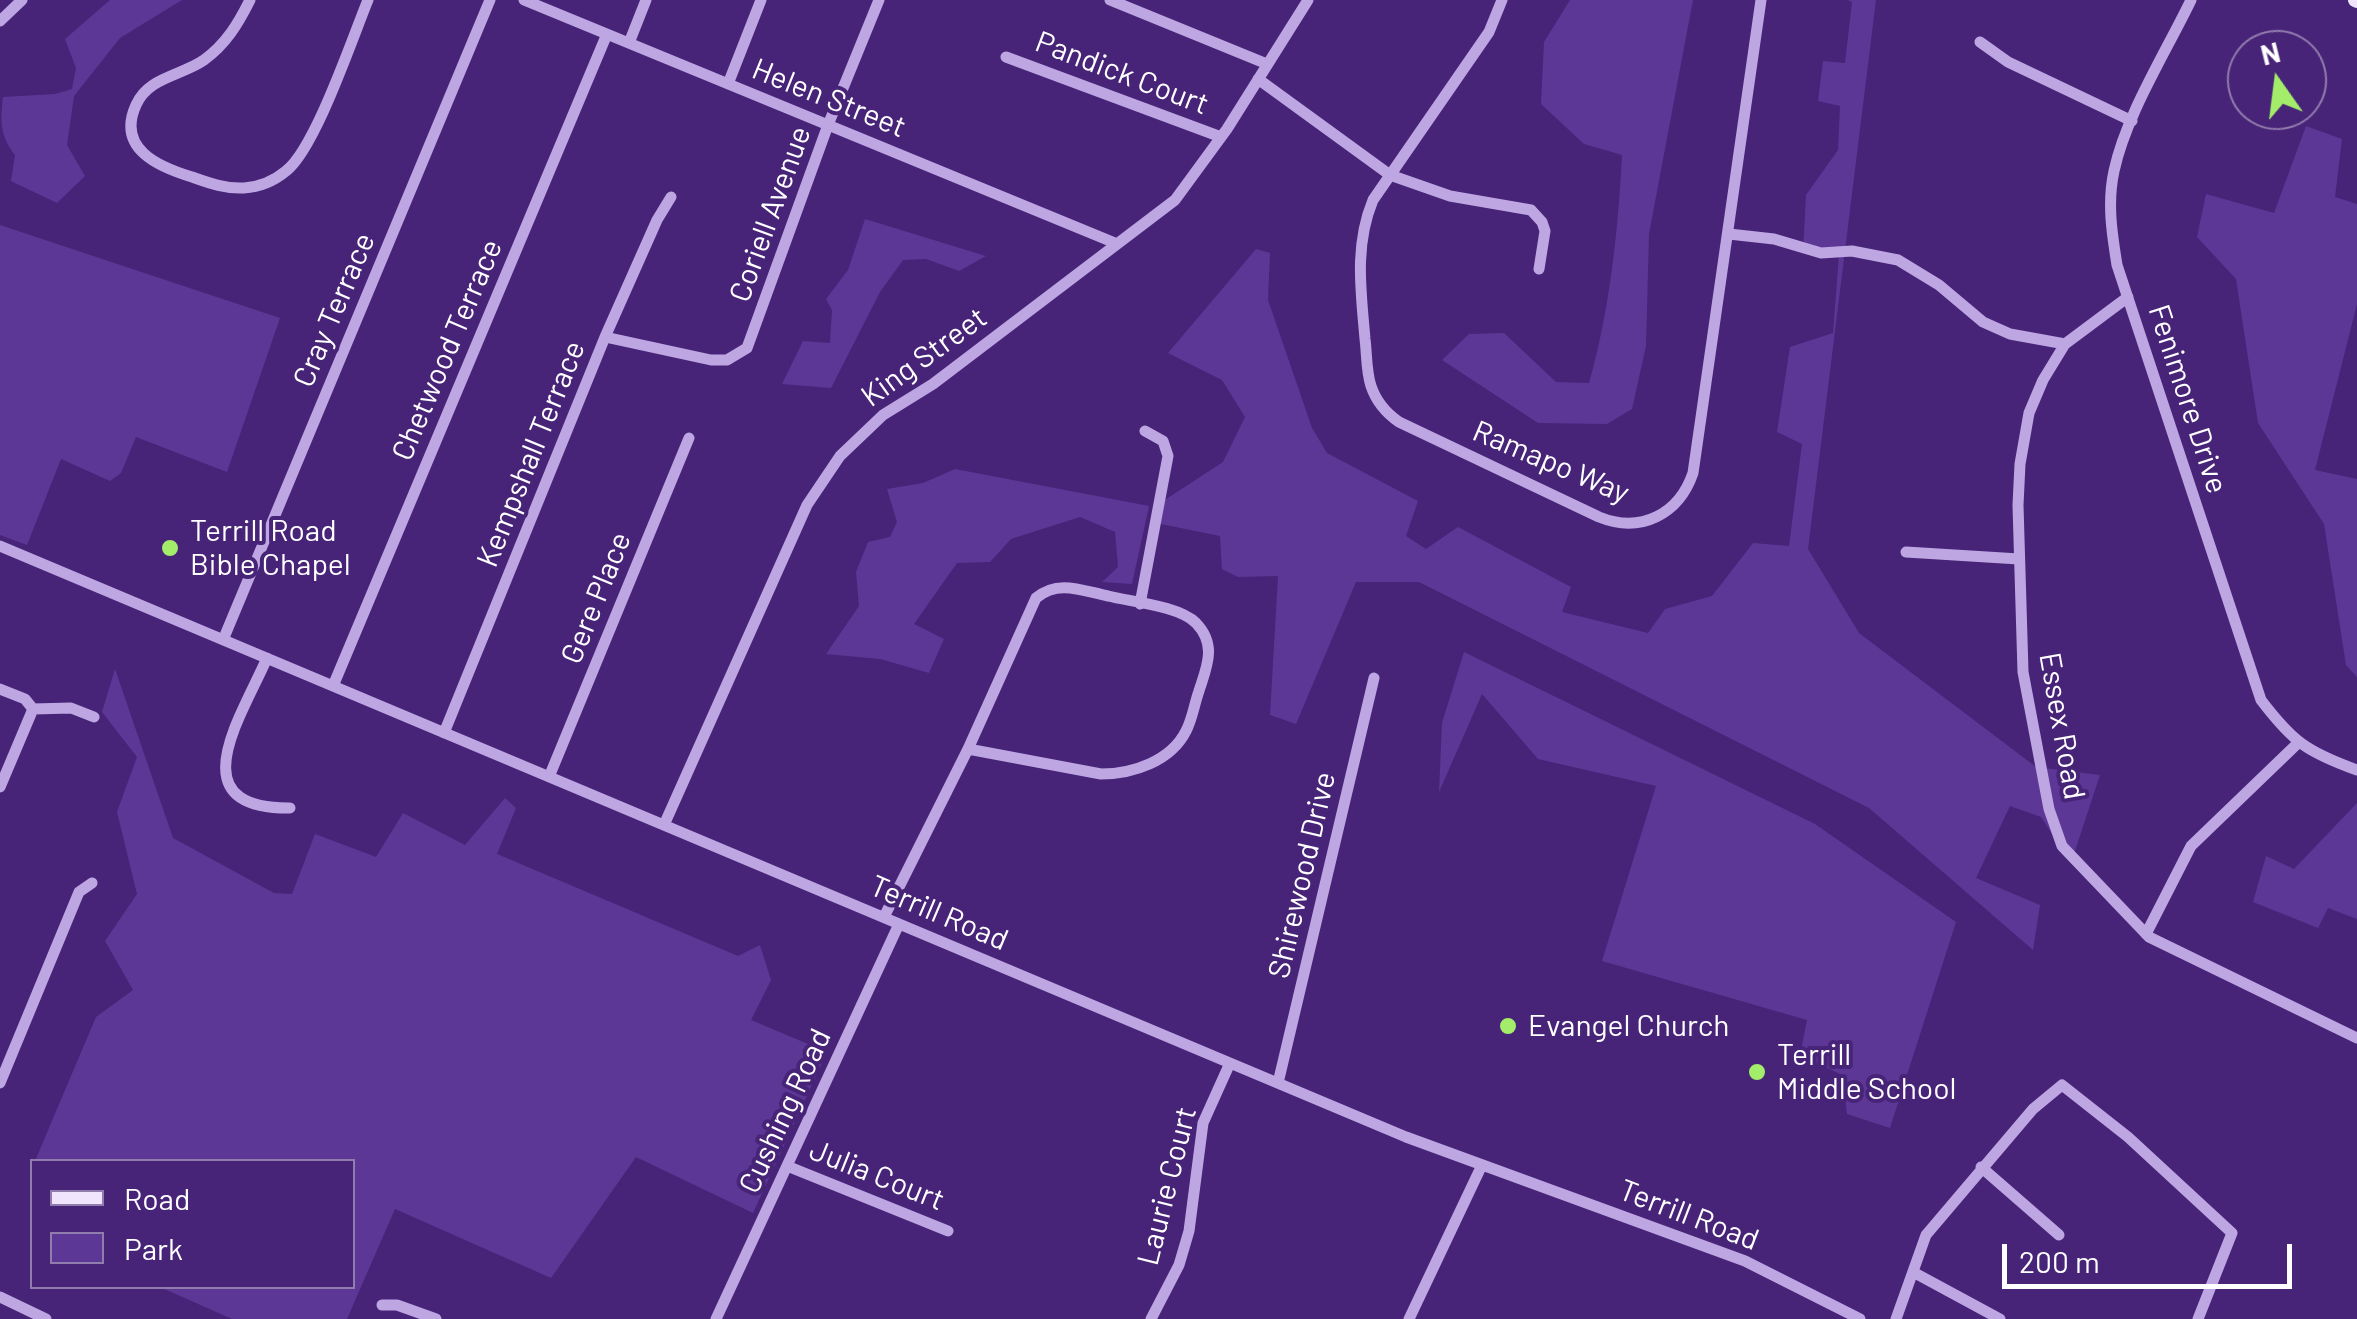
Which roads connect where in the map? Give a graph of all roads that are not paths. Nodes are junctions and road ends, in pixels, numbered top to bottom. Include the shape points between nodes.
1 (22, 0) edge
2 (250, 0) edge
3 (368, 0) edge
4 (490, 0) edge
5 (525, 0) edge
6 (646, 0) edge
7 (761, 0) edge
8 (879, 0) edge
9 (1110, 0) edge
10 (1308, 0) edge
11 (1502, 0) edge
12 (1761, 0) edge
13 (2191, 0) edge
14 (0, 20) edge
15 (607, 34) junction
16 (1980, 42) dead end
17 (630, 43) junction
18 (1006, 57) dead end
19 (1268, 64) junction
20 (1258, 79) junction
21 (728, 84) junction
22 (2132, 121) junction
23 (828, 125) junction
24 (1221, 137) junction
25 (1390, 175) junction
26 (671, 196) dead end
27 (1729, 234) junction
28 (1115, 244) junction
29 (1538, 269) dead end
30 (2128, 297) junction
31 (605, 337) junction
32 (2064, 344) junction
33 (1145, 432) dead end
34 (689, 438) dead end
35 (0, 546) edge
36 (1906, 552) dead end
37 (2019, 558) junction
38 (1140, 604) junction
39 (223, 640) junction
40 (267, 658) junction
41 (1374, 678) dead end
42 (333, 686) junction
43 (0, 689) edge
44 (33, 710) junction
45 (94, 717) dead end
46 (444, 733) junction
47 (2298, 743) junction
48 (968, 748) junction
49 (2357, 770) edge
50 (549, 777) junction
51 (0, 787) edge
52 (290, 808) dead end
53 (664, 825) junction
54 (92, 883) dead end
55 (884, 917) junction
56 (899, 924) junction
57 (2146, 934) junction
58 (2357, 1038) edge
59 (1230, 1063) junction
60 (0, 1082) edge
61 (1278, 1083) junction
62 (1482, 1165) junction
63 (787, 1166) junction
64 (1981, 1167) junction
65 (948, 1231) dead end
66 (2059, 1235) dead end
67 (1913, 1272) junction
68 (0, 1296) edge
69 (382, 1305) dead end
70 (46, 1319) edge
71 (436, 1319) edge
72 (716, 1319) edge
73 (1151, 1319) edge
74 (1409, 1319) edge
75 (1860, 1319) edge
76 (1896, 1319) edge
77 (2000, 1319) edge
78 (2198, 1319) edge

1 - 14 street
2 - 3 street via 213,52 156,81 136,103 132,132 155,164 231,188 256,186 285,172 308,144
4 - 39 street, Cray Terrace
5 - 15 street, Helen Street
6 - 17 street
7 - 21 street
8 - 23 street, Coriell Avenue
9 - 19 street
10 - 19 street, King Street
11 - 25 street via 1489,32
12 - 27 street, Ramapo Way
13 - 22 street, Fenimore Drive
15 - 17 street, Helen Street
15 - 42 street, Chetwood Terrace
16 - 22 street
17 - 21 street, Helen Street
18 - 24 street, Pandick Court
19 - 20 street, King Street
20 - 24 street, King Street
20 - 25 street
21 - 23 street, Helen Street
22 - 30 street, Fenimore Drive via 2114,171 2110,218
23 - 28 street, Helen Street
23 - 31 street, Coriell Avenue via 754,334 741,353 719,361
24 - 28 street, King Street via 1174,200
25 - 27 street, Ramapo Way via 1373,200 1360,247 1368,370 1379,403 1400,422 1612,522 1660,516 1688,486
25 - 29 street via 1450,196 1531,210 1545,232
26 - 31 street, Kempshall Terrace
27 - 32 street via 1898,260 1983,322
28 - 53 street, King Street via 883,415 840,456 807,505
30 - 32 street, Essex Road
30 - 47 street, Fenimore Drive via 2261,700
31 - 46 street, Kempshall Terrace
32 - 37 street, Essex Road via 2030,413 2020,464
33 - 38 street via 1163,442 1168,456
34 - 50 street, Gere Place
35 - 39 street, Terrill Road
36 - 37 street
37 - 57 street, Essex Road via 2023,672 2049,809 2062,846
38 - 48 street via 1064,587 1036,598
38 - 48 street via 1190,618 1210,650 1187,730 1167,752 1141,768 1102,774
39 - 40 street, Terrill Road
40 - 42 street, Terrill Road
40 - 52 street via 227,751 224,774 242,800
41 - 61 street, Shirewood Drive
42 - 46 street, Terrill Road
43 - 44 street
44 - 45 street via 71,708
44 - 51 street
46 - 50 street, Terrill Road
47 - 49 street, Fenimore Drive
47 - 57 street via 2191,846
48 - 55 street
50 - 53 street, Terrill Road
53 - 55 street, Terrill Road
54 - 60 street via 79,892
55 - 56 street, Terrill Road
56 - 59 street, Terrill Road
56 - 63 street, Cushing Road
57 - 58 street, Essex Road
59 - 61 street, Terrill Road
59 - 73 street, Laurie Court via 1203,1122 1179,1265
61 - 62 street, Terrill Road
62 - 74 street
62 - 75 street, Terrill Road via 1745,1261
63 - 65 street, Julia Court
63 - 72 street, Cushing Road
64 - 66 street
64 - 67 street via 1926,1235
64 - 78 street via 2062,1085 2128,1136 2232,1234
67 - 76 street
67 - 77 street
68 - 70 street
69 - 71 street

